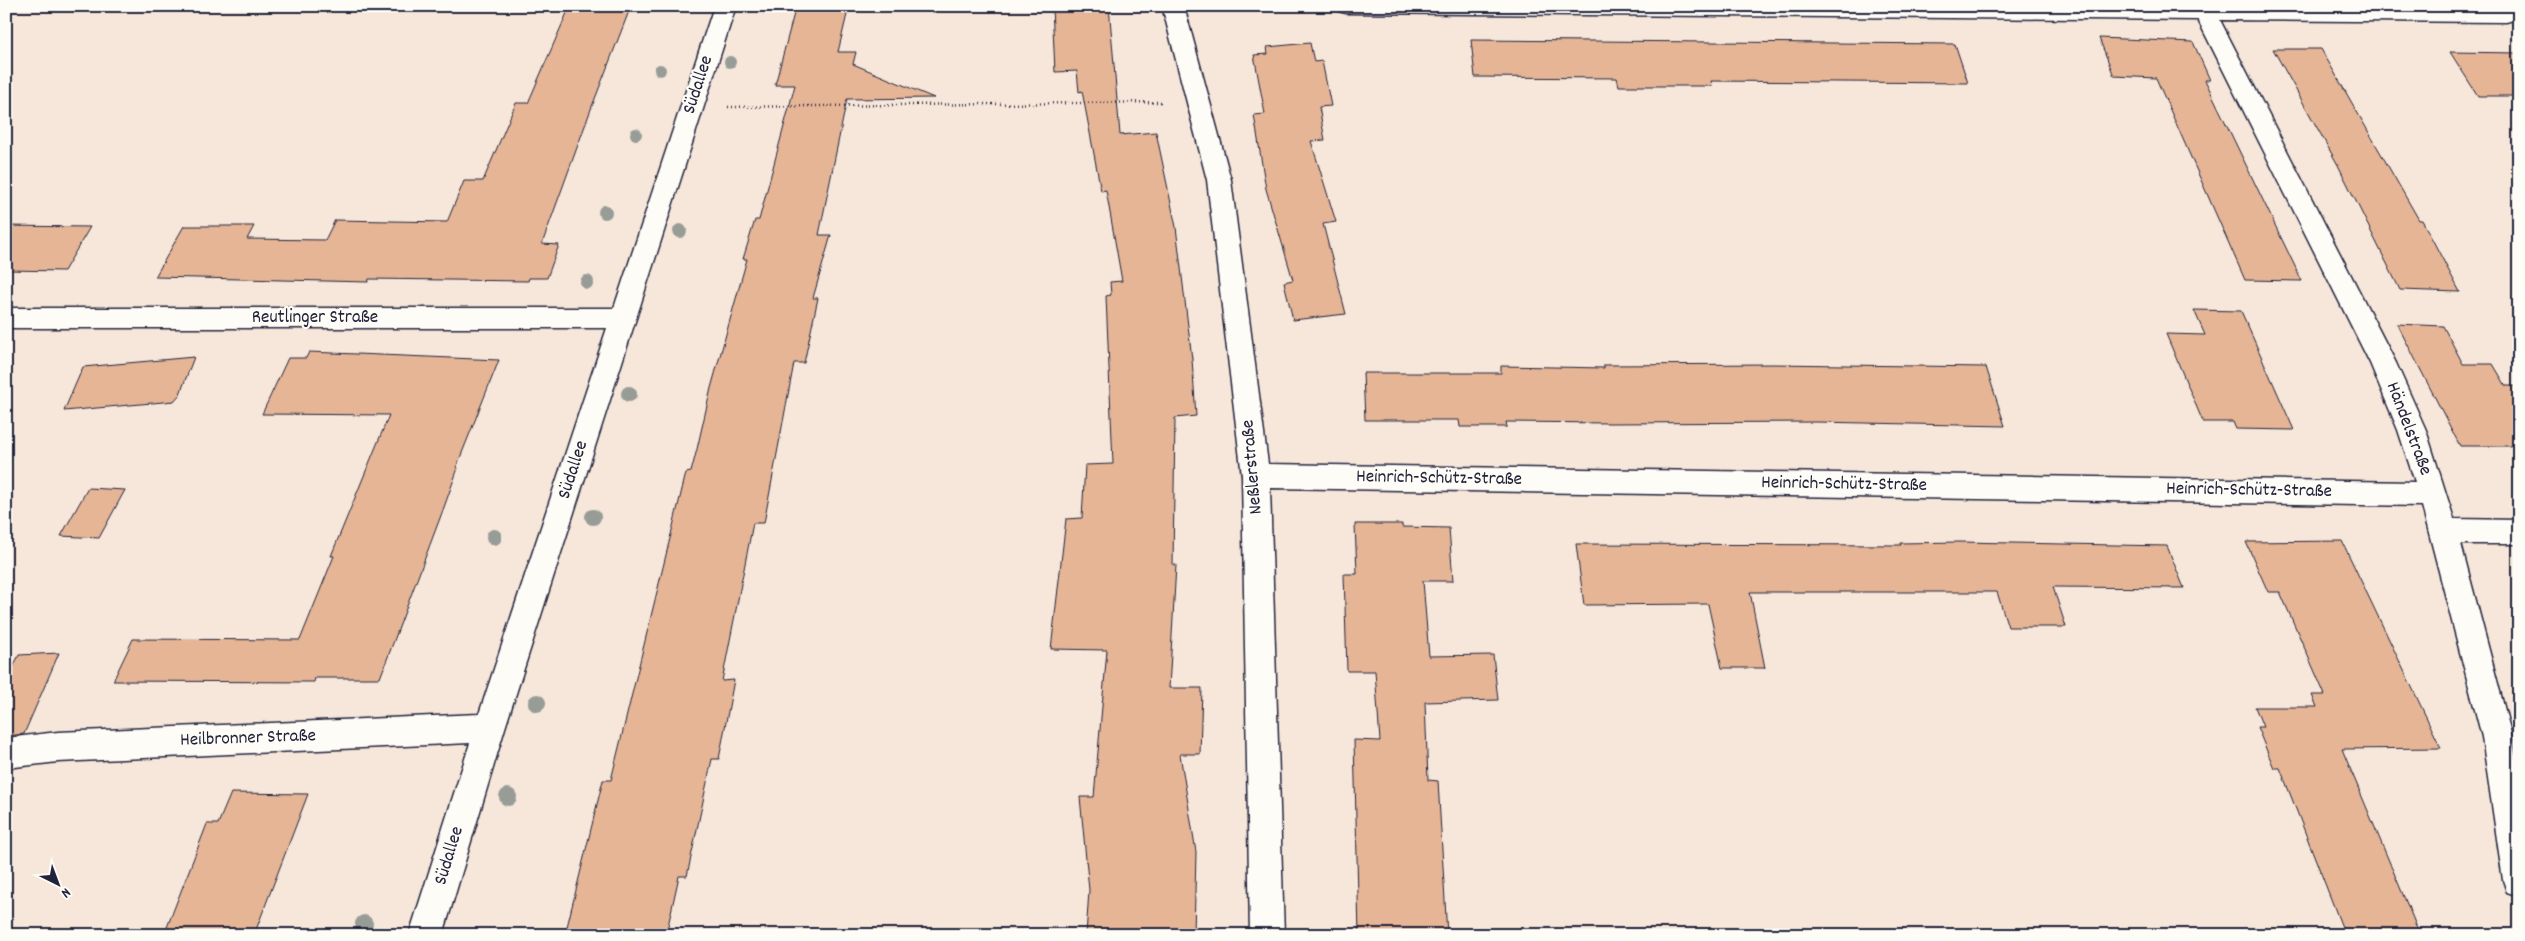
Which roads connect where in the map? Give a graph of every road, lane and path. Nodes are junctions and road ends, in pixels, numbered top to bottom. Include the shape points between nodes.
1 (725, 6) edge
2 (1173, 6) edge
3 (1346, 6) edge
4 (2204, 11) junction
5 (2506, 15) dead end
6 (1198, 99) junction
7 (692, 107) junction
8 (6, 318) edge
9 (624, 318) junction
10 (1256, 476) junction
11 (2432, 494) junction
12 (2444, 531) junction
13 (2519, 532) edge
14 (490, 728) junction
15 (6, 753) edge
16 (2519, 880) edge
17 (426, 935) edge
18 (1266, 935) edge

1 - 7 street, Südallee
2 - 6 street, Neßlerstraße
3 - 4 street
4 - 5 street
4 - 11 street, Händelstraße via 2383,363 2412,430
6 - 7 path via 1148,103
6 - 10 street, Neßlerstraße via 1219,180
7 - 9 street, Südallee
8 - 9 street, Reutlinger Straße
9 - 14 street, Südallee
10 - 11 street, Heinrich-Schütz-Straße
10 - 18 street, Neßlerstraße
11 - 12 street, Händelstraße
12 - 13 street
12 - 16 street, Händelstraße via 2497,737
14 - 15 street, Heilbronner Straße via 58,747
14 - 17 street, Südallee

